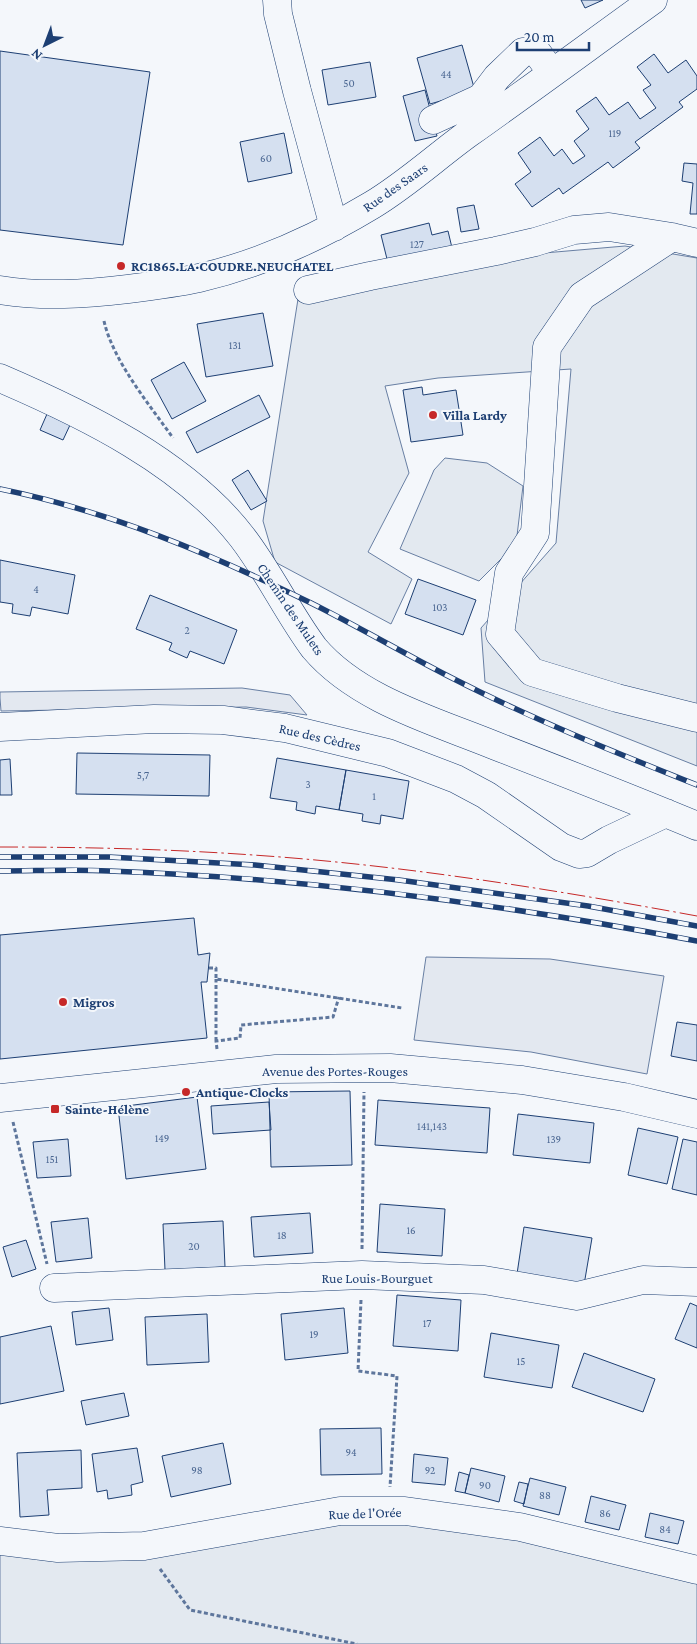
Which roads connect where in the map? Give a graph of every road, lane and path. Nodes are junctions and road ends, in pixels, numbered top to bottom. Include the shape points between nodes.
1 (277, 0) edge
2 (653, 0) edge
3 (552, 73) junction
4 (433, 120) dead end
5 (334, 227) junction
6 (685, 240) edge
7 (0, 290) edge
8 (308, 290) dead end
9 (104, 321) dead end
10 (0, 378) edge
11 (175, 441) dead end
12 (697, 718) edge
13 (0, 727) edge
14 (616, 793) junction
15 (666, 813) junction
16 (697, 826) edge
17 (609, 840) junction
18 (209, 968) dead end
19 (216, 979) junction
20 (339, 997) junction
21 (402, 1008) dead end
22 (216, 1041) junction
23 (217, 1053) dead end
24 (5, 1106) edge
25 (697, 1114) edge
26 (697, 1282) edge
27 (54, 1288) joint
28 (0, 1541) edge
29 (144, 1546) junction
30 (697, 1570) edge
31 (358, 1644) edge

1 - 5 street via 297,90
2 - 3 street, Rue des Saars
3 - 4 street via 536,50 523,52 480,98
3 - 5 street, Rue des Saars via 400,186
5 - 7 street, Rue des Saars via 285,250 226,271 169,284 98,293 43,295
6 - 8 street via 610,227 574,230 496,251
6 - 12 street via 582,296 547,348 535,533 509,573 500,634 532,672
9 - 11 path via 108,338
10 - 14 street, Chemin des Mulets via 118,436 196,488 243,538 314,648 358,686 409,711
13 - 17 street, Rue des Cèdres via 154,719 223,720 285,728 388,753 456,779 486,795 570,852 588,853
14 - 15 street, Chemin des Mulets
14 - 17 street
15 - 16 street, Chemin des Mulets
15 - 17 street, Rue des Cèdres
18 - 19 path via 216,968
19 - 20 path
19 - 22 path
20 - 21 path
20 - 22 path via 333,1017 241,1025 240,1038
22 - 23 path
24 - 25 street, Avenue des Portes-Rouges via 276,1069 390,1068 522,1080 624,1097
24 - 27 path
26 - 27 street, Rue Louis-Bourguet via 643,1280 578,1296 484,1280 362,1275
28 - 29 street, Rue de l'Orée via 58,1548
29 - 30 street, Rue de l'Orée via 340,1511 406,1511 520,1527
29 - 31 path via 190,1610

